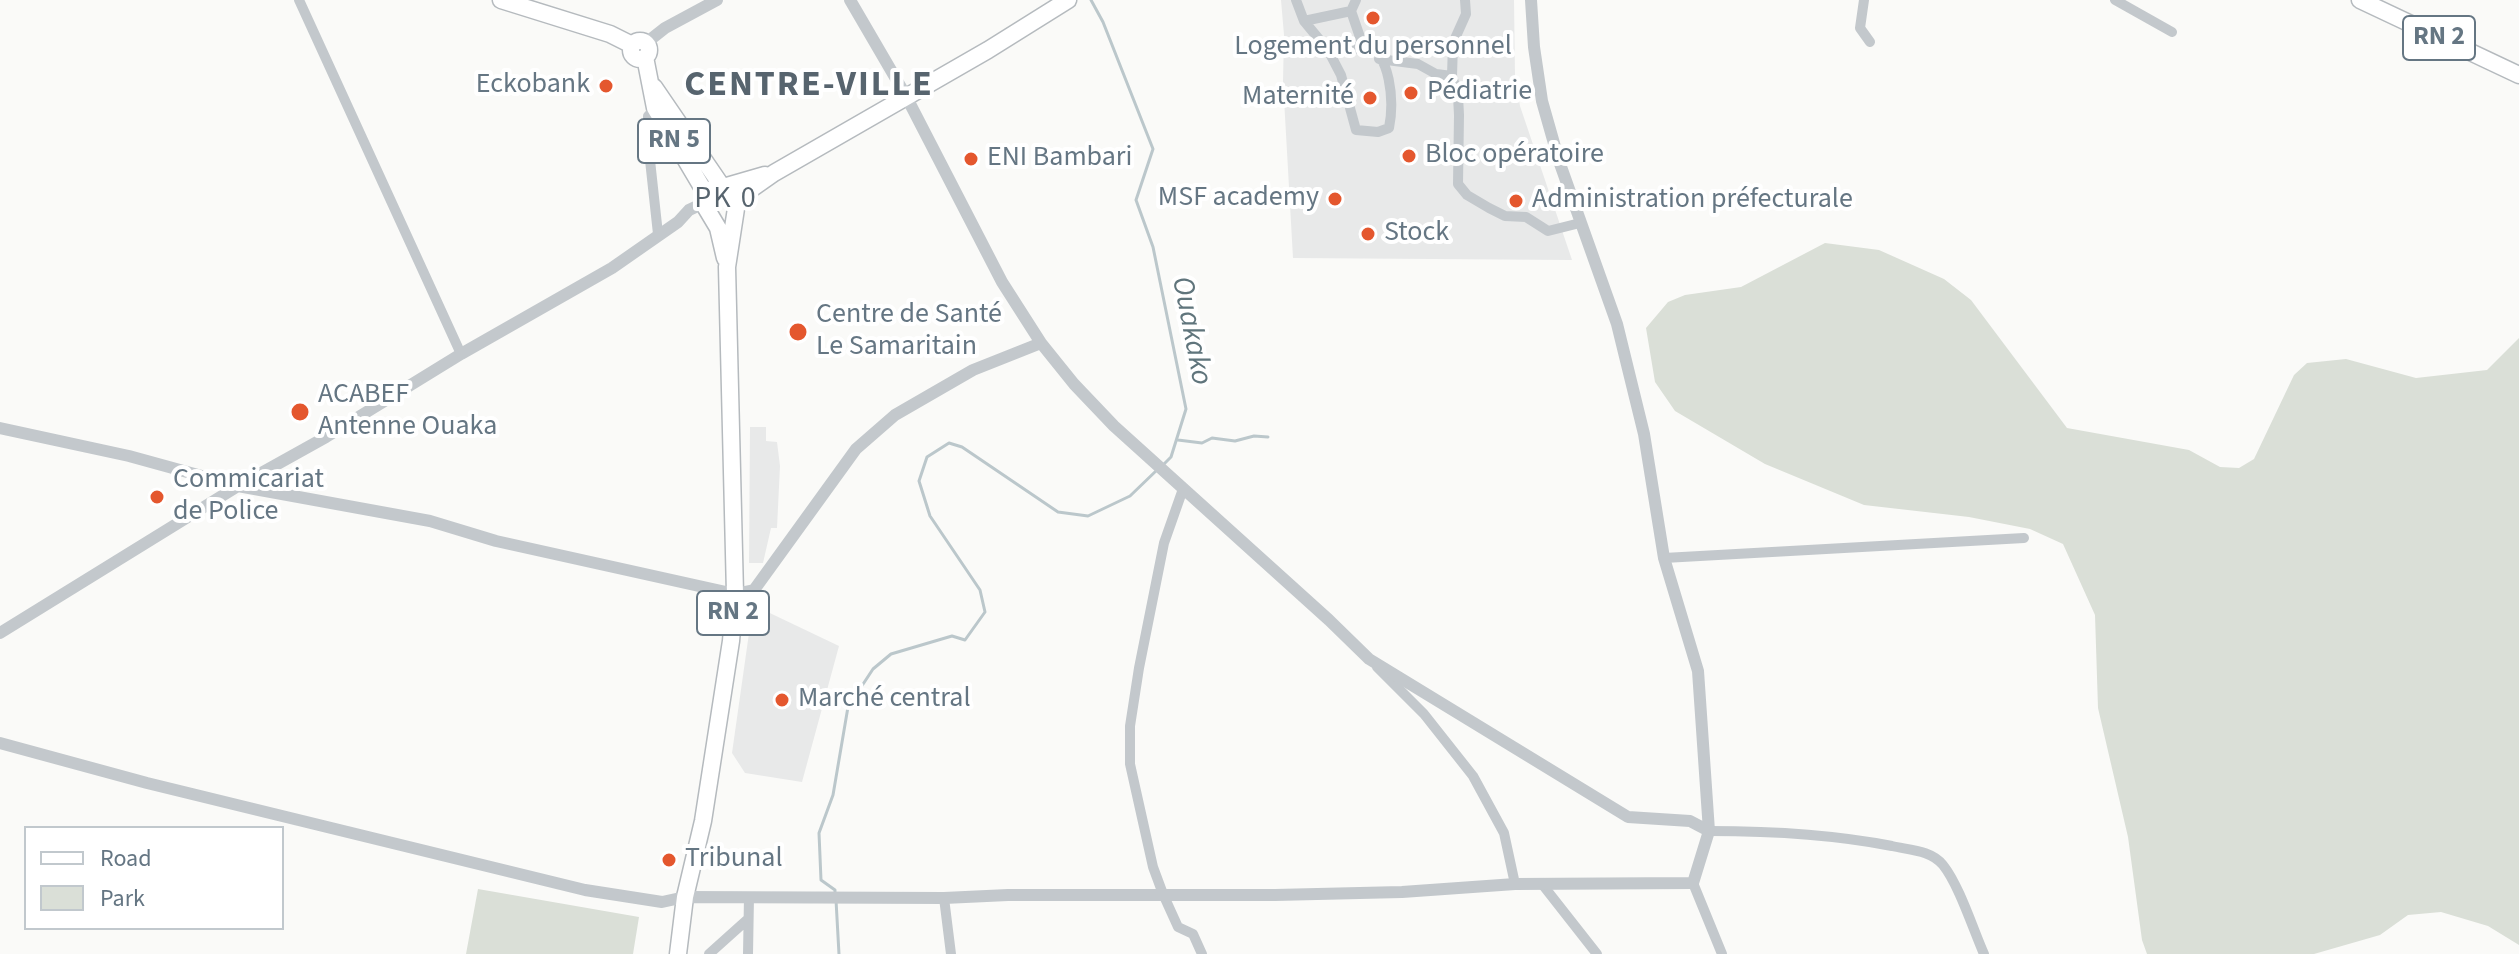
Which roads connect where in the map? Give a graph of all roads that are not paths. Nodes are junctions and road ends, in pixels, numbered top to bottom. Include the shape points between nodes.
1 (299, 0) edge
2 (501, 0) edge
3 (717, 0) edge
4 (850, 0) edge
5 (1068, 0) edge
6 (1296, 0) edge
7 (1465, 0) edge
8 (1531, 0) edge
9 (1864, 0) edge
10 (2115, 0) edge
11 (2360, 0) edge
12 (1353, 5) edge
13 (1304, 21) junction
14 (2172, 32) dead end
15 (1870, 42) dead end
16 (1362, 43) junction
17 (641, 48) junction
18 (1328, 50) junction
19 (1379, 59) junction
20 (2519, 75) edge
21 (1452, 76) junction
22 (906, 96) junction
23 (660, 105) junction
24 (719, 200) junction
25 (1580, 223) junction
26 (658, 234) junction
27 (727, 267) junction
28 (1041, 343) junction
29 (461, 354) junction
30 (0, 428) edge
31 (238, 486) junction
32 (1183, 489) junction
33 (2024, 538) dead end
34 (1664, 558) junction
35 (735, 594) junction
36 (0, 633) edge
37 (1369, 659) junction
38 (0, 743) edge
39 (1709, 831) junction
40 (1693, 883) junction
41 (1515, 884) junction
42 (1542, 884) junction
43 (1163, 894) junction
44 (685, 897) junction
45 (749, 897) junction
46 (944, 898) junction
47 (748, 919) junction
48 (678, 954) edge
49 (709, 954) edge
50 (748, 954) edge
51 (951, 954) edge
52 (1202, 954) edge
53 (1597, 954) edge
54 (1722, 954) edge
55 (1984, 954) edge

1 - 29 street
2 - 17 main road
3 - 17 street via 665,28
4 - 22 street
5 - 22 main road
6 - 13 street
7 - 21 street via 1466,14 1453,43
8 - 25 street via 1542,101
9 - 15 street via 1860,28
10 - 14 street
11 - 20 main road, RN 2
12 - 13 street
12 - 16 street
13 - 18 street
16 - 18 street via 1353,50
16 - 19 street
17 - 23 main road, RN 5
18 - 19 street via 1341,75 1356,130 1364,132 1389,128 1392,88
19 - 21 street
21 - 25 street via 1458,96 1458,184 1467,195 1548,231
22 - 24 main road
22 - 28 street via 1002,282
23 - 24 main road, RN 5
23 - 26 street via 648,116
24 - 26 street via 689,210
24 - 27 main road, RN 2
24 - 27 main road, RN 2
25 - 34 street via 1617,324 1638,406
26 - 29 street via 612,268
27 - 35 main road, RN 2
28 - 32 street via 1114,426
28 - 35 street via 973,370 895,415 856,449 754,590
29 - 31 street
30 - 31 street
31 - 35 street via 430,521 504,543
31 - 36 street
32 - 37 street
32 - 43 street via 1164,543 1130,726 1130,764
33 - 34 street
34 - 39 street via 1698,671
35 - 44 main road, RN 2 via 703,821
37 - 39 street via 1628,817 1690,821
37 - 41 street via 1424,714 1473,776 1504,833
38 - 44 street via 585,890 662,902
39 - 40 street
39 - 55 street via 1841,836 1928,854 1942,863
40 - 42 street
40 - 54 street
41 - 42 street
41 - 43 street via 1402,892
42 - 53 street
43 - 46 street
43 - 52 street via 1178,927 1193,934
44 - 45 street
44 - 48 main road, RN 2
45 - 46 street
45 - 47 street
46 - 51 street
47 - 49 street
47 - 50 street

